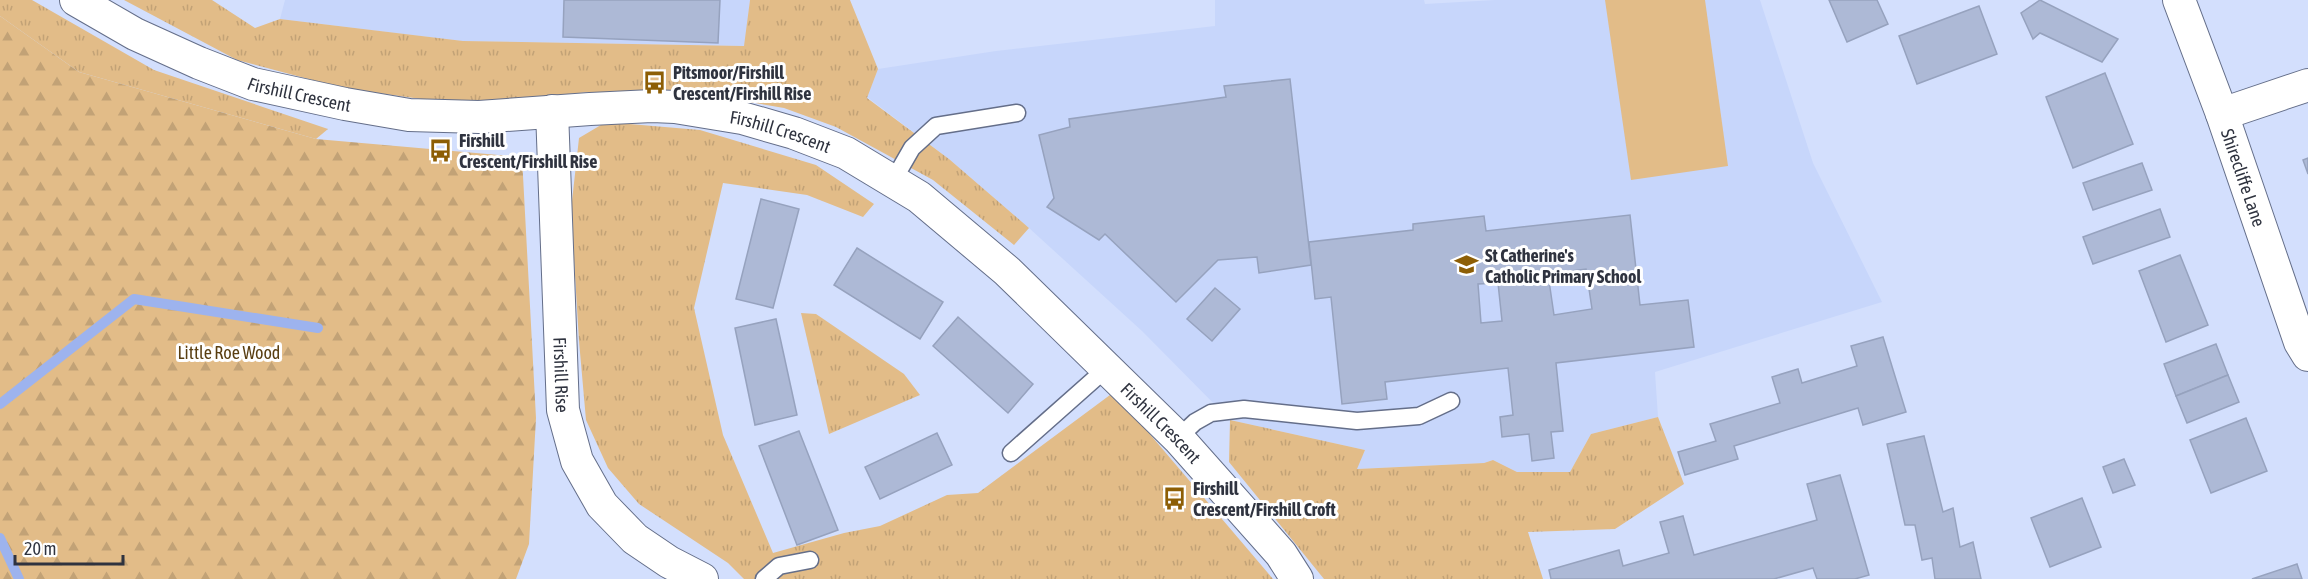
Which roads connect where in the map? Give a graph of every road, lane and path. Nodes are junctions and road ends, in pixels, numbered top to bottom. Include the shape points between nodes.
1 (76, 0) edge
2 (2179, 0) edge
3 (2308, 85) edge
4 (552, 111) junction
5 (1017, 113) dead end
6 (2222, 114) junction
7 (893, 181) junction
8 (2308, 355) edge
9 (1107, 367) junction
10 (1451, 401) dead end
11 (1178, 438) junction
12 (1011, 453) dead end
13 (810, 560) dead end
14 (702, 579) edge
15 (764, 579) edge
16 (1297, 579) edge

1 - 4 street, Firshill Crescent via 135,34 253,84 409,115 479,117
2 - 6 street, Shirecliffe Lane
3 - 6 street
4 - 7 street, Firshill Crescent via 652,106 742,118 846,153
4 - 14 street, Firshill Rise via 563,410 577,461 602,505 634,539
5 - 7 lane via 936,126 912,148
6 - 8 street, Shirecliffe Lane via 2300,342
7 - 9 street, Firshill Crescent via 919,197 1007,271
9 - 11 street, Firshill Crescent
9 - 12 lane
10 - 11 lane via 1419,416 1356,422 1244,409 1211,413
11 - 16 street, Firshill Crescent via 1281,554
13 - 15 lane via 779,566

